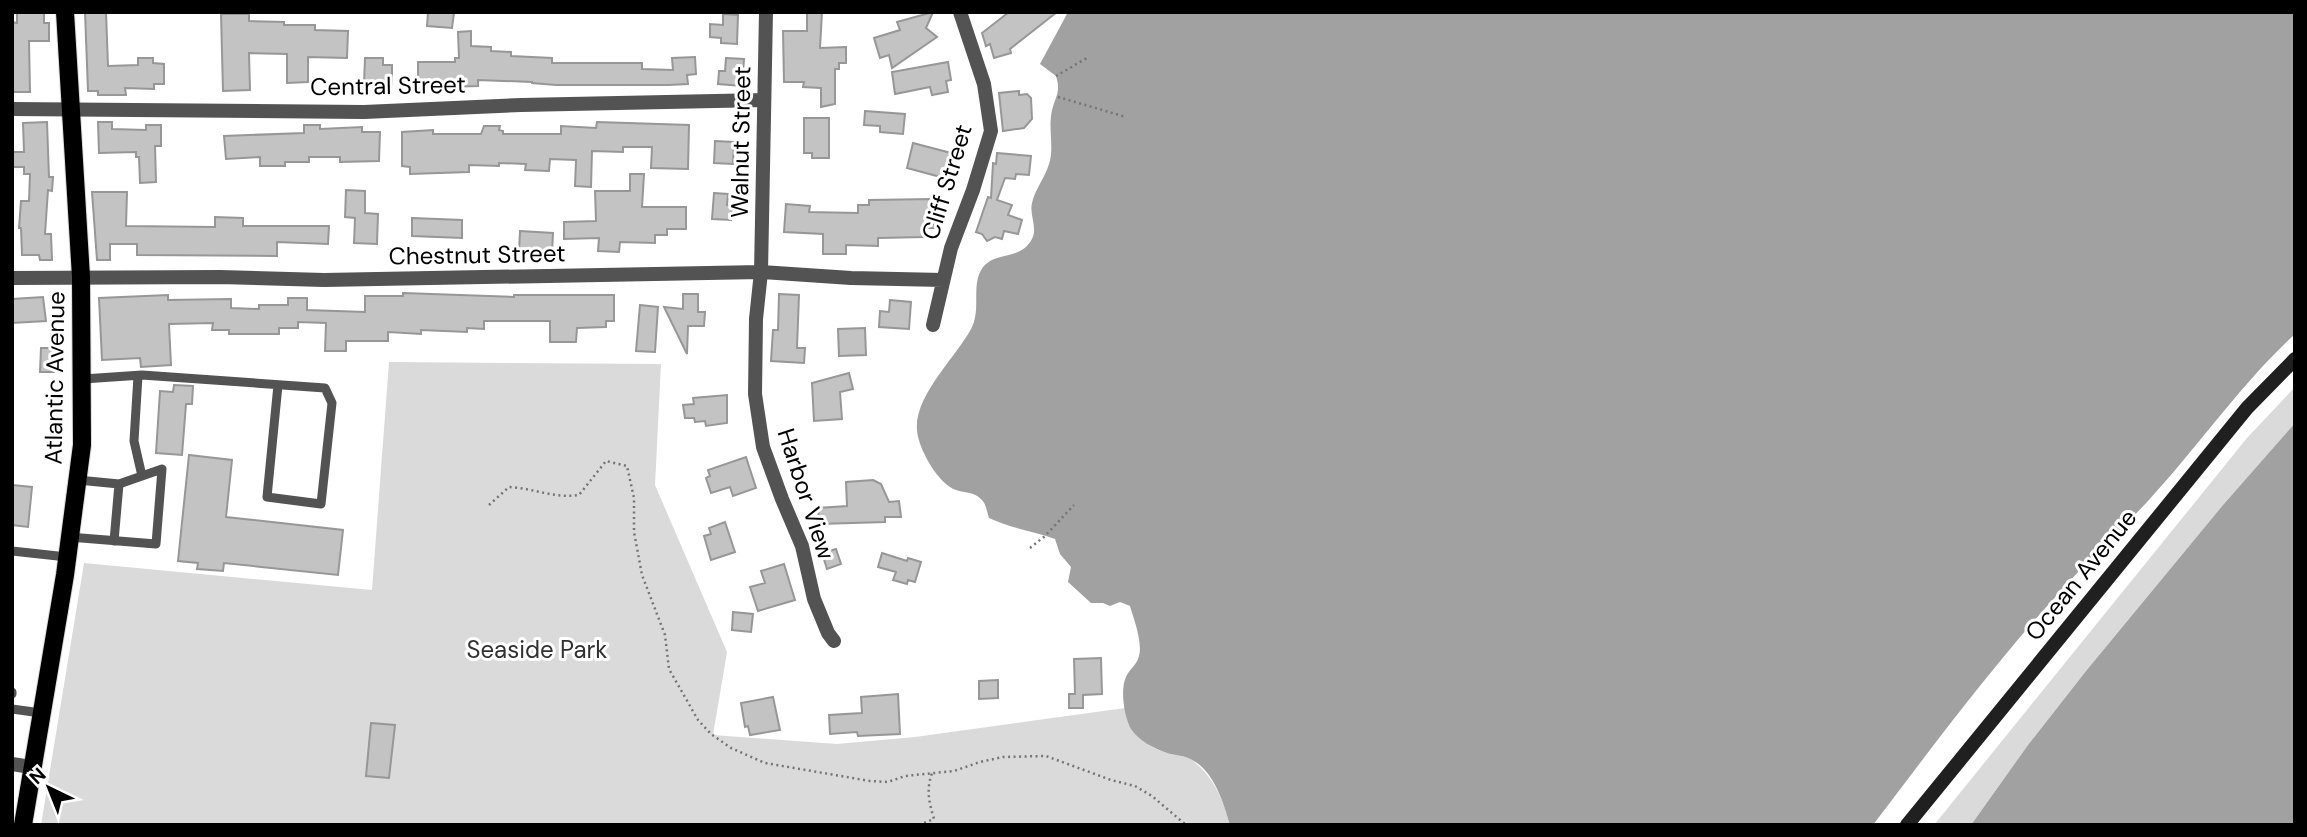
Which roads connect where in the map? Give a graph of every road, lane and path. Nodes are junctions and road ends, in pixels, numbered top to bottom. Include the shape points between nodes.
1 (65, 12) edge
2 (766, 12) edge
3 (960, 12) edge
4 (1087, 58) dead end
5 (1056, 76) dead end
6 (1058, 97) dead end
7 (764, 100) junction
8 (72, 108) junction
9 (12, 109) edge
10 (1126, 117) dead end
11 (761, 272) junction
12 (81, 277) junction
13 (12, 278) edge
14 (943, 280) junction
15 (933, 325) dead end
16 (2295, 359) edge
17 (138, 376) junction
18 (83, 380) junction
19 (278, 385) junction
20 (142, 476) junction
21 (78, 480) junction
22 (119, 484) junction
23 (1074, 505) dead end
24 (489, 506) dead end
25 (69, 537) junction
26 (114, 541) junction
27 (1030, 548) dead end
28 (12, 551) edge
29 (67, 557) junction
30 (834, 641) dead end
31 (12, 709) edge
32 (41, 713) junction
33 (12, 764) edge
34 (31, 767) junction
35 (932, 772) junction
36 (23, 825) edge
37 (919, 825) edge
38 (1186, 825) edge
39 (1907, 825) edge

1 - 8 main road, Atlantic Avenue
2 - 7 street, Walnut Street
3 - 14 street, Cliff Street via 984,84 991,131
4 - 5 path
6 - 10 path
7 - 8 street, Central Street via 364,112
7 - 11 street, Walnut Street
8 - 9 street, Central Street
8 - 12 main road, Atlantic Avenue
11 - 12 street, Chestnut Street via 324,280
11 - 14 street, Chestnut Street
11 - 30 street, Harbor View via 755,394 759,425 772,474 802,546 814,599
12 - 13 street, Chestnut Street
12 - 18 main road, Atlantic Avenue
14 - 15 street, Cliff Street
16 - 39 main road, Ocean Avenue via 2247,408
17 - 18 lane
17 - 19 lane
17 - 20 lane via 134,441
18 - 21 main road, Atlantic Avenue
19 - 19 lane via 325,388 332,403 321,504 267,497
20 - 22 lane
20 - 26 lane via 162,469 156,544
21 - 22 lane
21 - 25 main road, Atlantic Avenue
22 - 26 lane
23 - 27 path
24 - 35 path via 509,487 563,498 579,495 606,461 627,466 637,553 665,635 669,669 711,734 765,763 818,773 888,782
25 - 26 lane
25 - 29 main road, Atlantic Avenue
28 - 29 lane
29 - 32 main road, Atlantic Avenue
31 - 32 lane
32 - 34 main road, Atlantic Avenue
33 - 34 street
34 - 36 main road, Atlantic Avenue
35 - 37 path via 927,786 934,819
35 - 38 path via 954,771 1003,757 1046,756 1135,786

